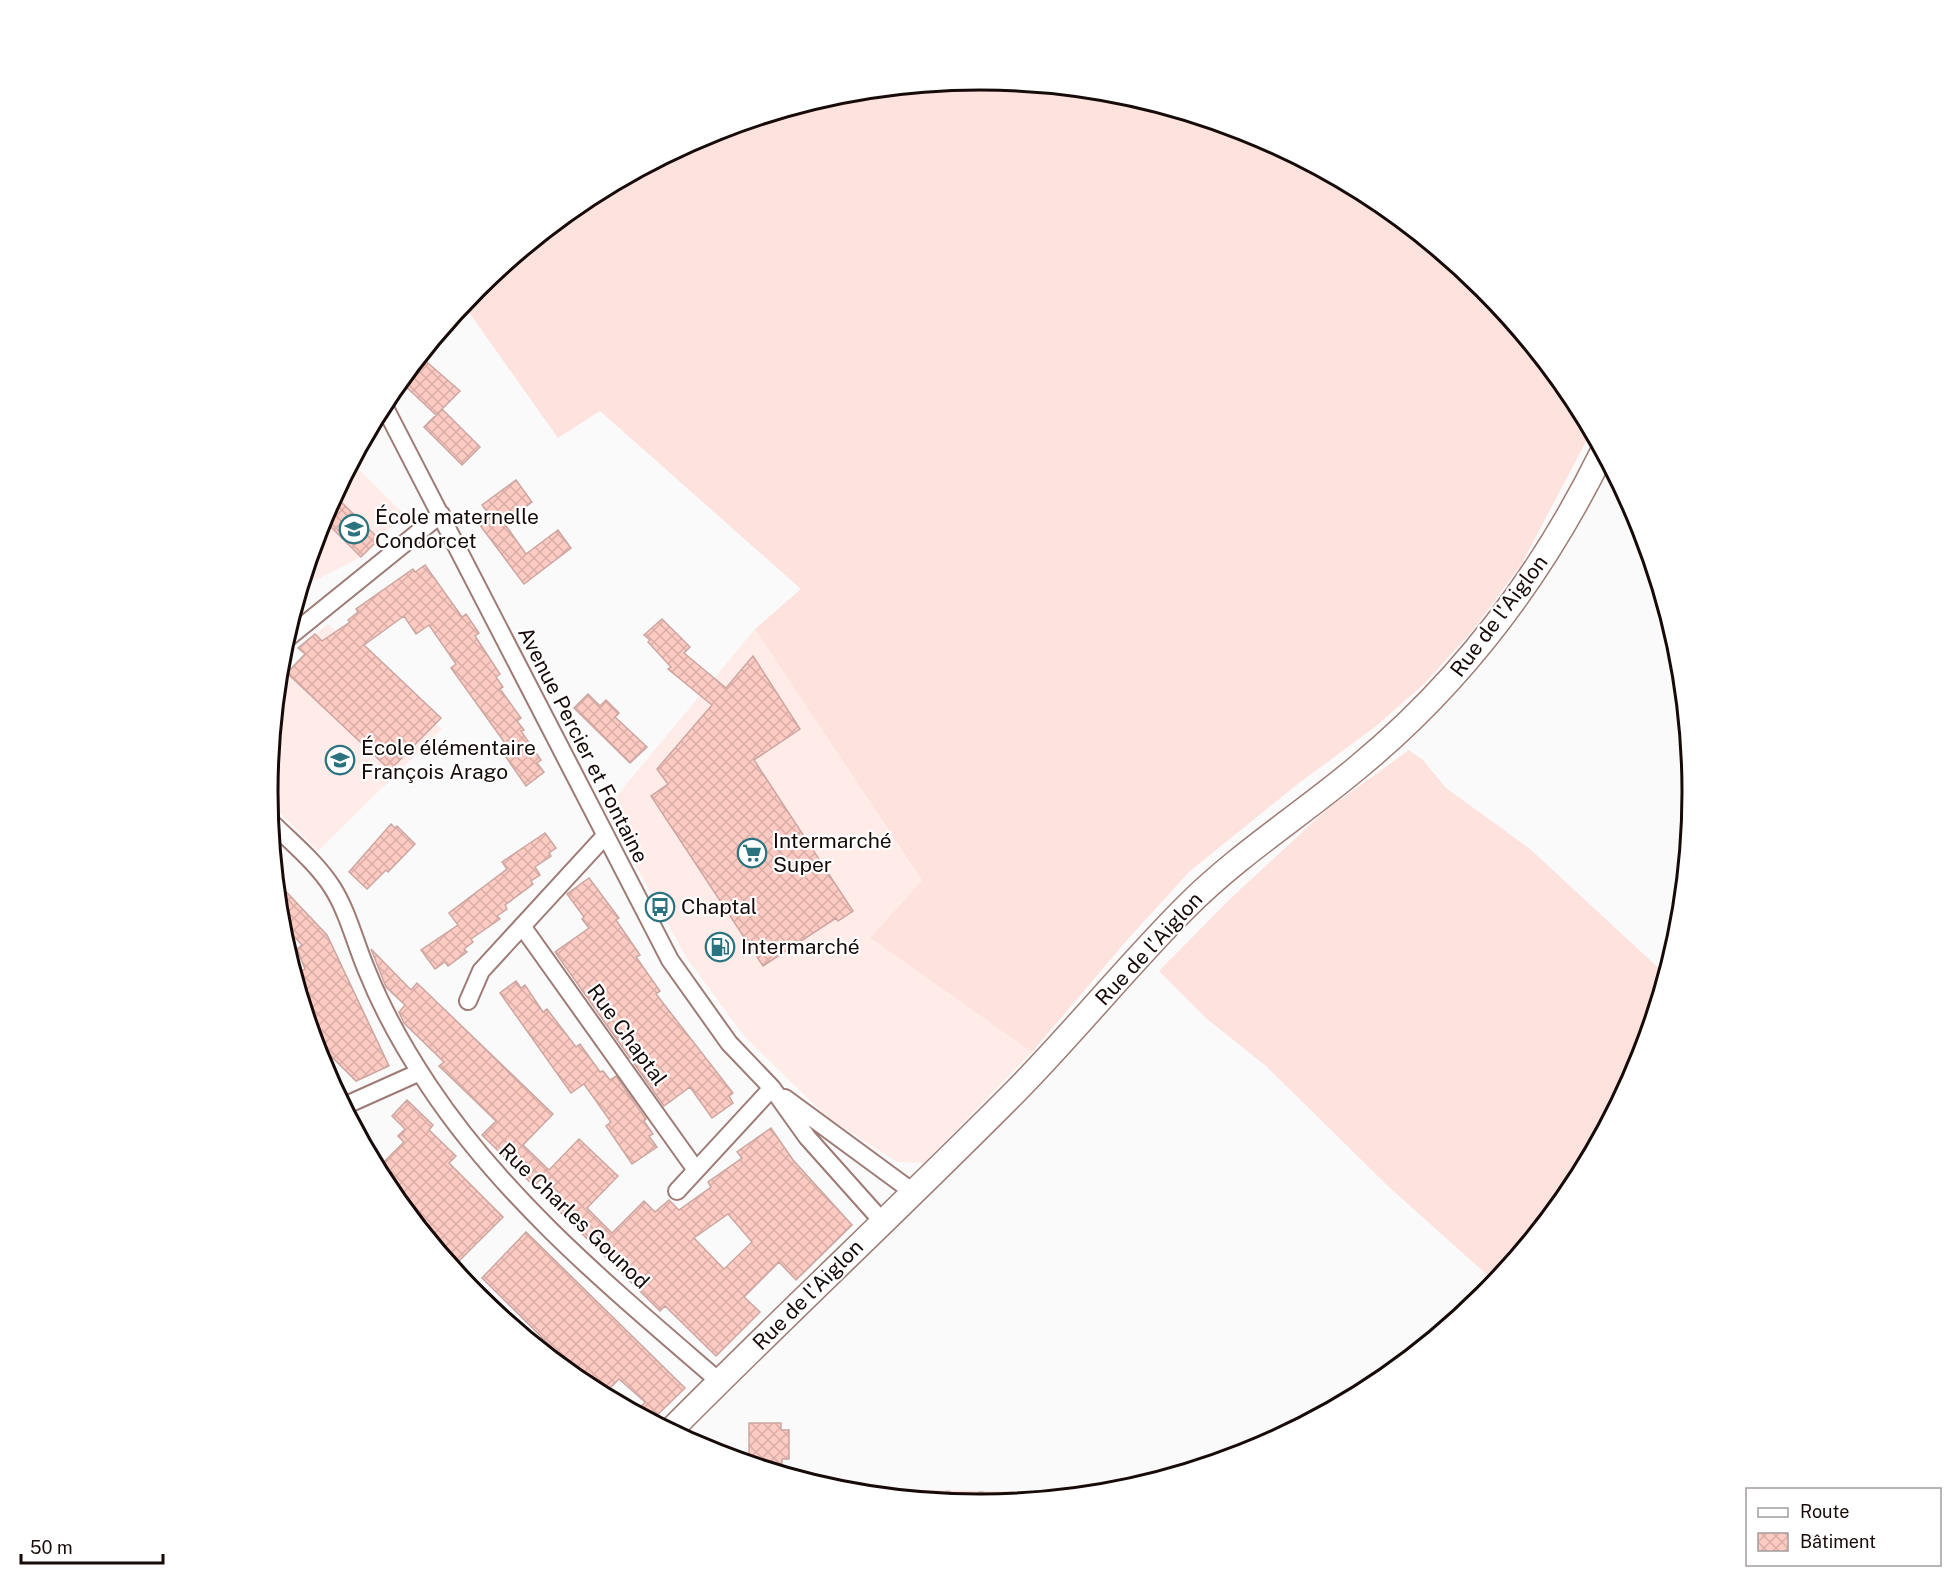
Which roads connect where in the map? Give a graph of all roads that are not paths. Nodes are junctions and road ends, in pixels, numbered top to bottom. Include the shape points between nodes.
1 (388, 414) edge
2 (1598, 461) edge
3 (441, 514) junction
4 (296, 631) edge
5 (279, 830) edge
6 (604, 837) junction
7 (522, 926) junction
8 (468, 1001) dead end
9 (420, 1072) junction
10 (772, 1088) junction
11 (351, 1103) edge
12 (696, 1170) junction
13 (677, 1191) dead end
14 (913, 1192) junction
15 (882, 1221) junction
16 (720, 1382) junction
17 (676, 1425) edge

1 - 3 street, Avenue Percier et Fontaine
2 - 14 main road, Rue de l'Aiglon via 1539,567 1450,681 1356,769 1196,898 1030,1076
3 - 4 street
3 - 6 street, Avenue Percier et Fontaine
5 - 9 street, Rue Charles Gounod via 334,889 368,973
6 - 7 street
6 - 10 street, Avenue Percier et Fontaine via 680,975 729,1043
7 - 8 street via 481,971
7 - 12 street, Rue Chaptal
9 - 11 street
9 - 16 street, Rue Charles Gounod via 479,1156 520,1201
10 - 12 street
10 - 14 street, Avenue Percier et Fontaine
10 - 15 street, Avenue Percier et Fontaine via 807,1137
12 - 13 street
14 - 15 main road, Rue de l'Aiglon
15 - 16 main road, Rue de l'Aiglon
16 - 17 main road, Rue de l'Aiglon

